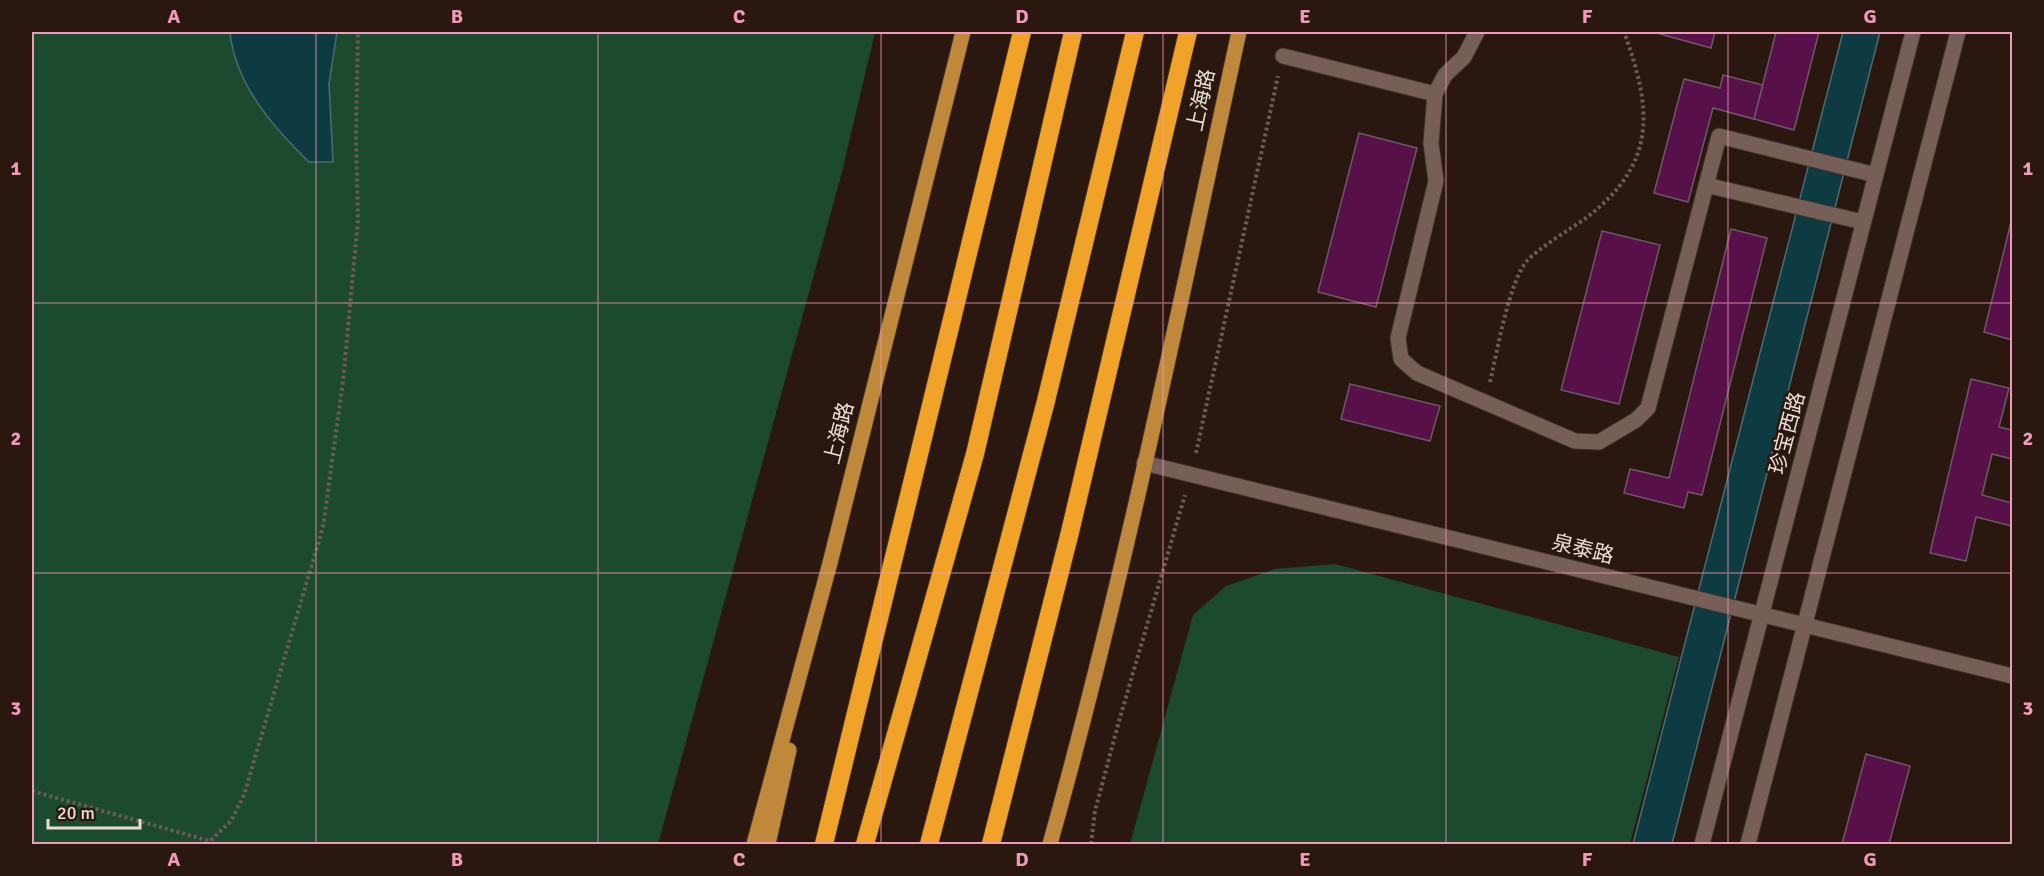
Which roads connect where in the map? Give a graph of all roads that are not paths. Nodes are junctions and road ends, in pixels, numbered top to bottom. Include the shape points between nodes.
1 (963, 32) edge
2 (1022, 32) edge
3 (1073, 32) edge
4 (1135, 32) edge
5 (1188, 32) edge
6 (1239, 32) edge
7 (1477, 32) edge
8 (1913, 32) edge
9 (1958, 32) edge
10 (1283, 56) road end
11 (1435, 94) junction
12 (1876, 175) junction
13 (1706, 185) junction
14 (1863, 222) junction
15 (1144, 463) junction
16 (830, 562) junction
17 (1761, 614) junction
18 (1804, 625) junction
19 (2013, 676) edge
20 (1086, 710) junction
21 (754, 844) edge
22 (768, 844) edge
23 (824, 844) edge
24 (865, 844) edge
25 (929, 844) edge
26 (991, 844) edge
27 (1044, 844) edge
28 (1050, 844) edge
29 (1702, 844) edge
30 (1748, 844) edge

1 - 16 main road, 上海路
2 - 23 highway
3 - 24 highway via 975,454
4 - 25 highway via 1046,401
5 - 26 highway via 1070,532
6 - 15 main road, 上海路
7 - 11 street via 1464,57 1445,75
8 - 12 street, 珍宝西路
9 - 18 street
10 - 11 street
11 - 13 street via 1431,142 1436,181 1398,338 1401,359 1418,373 1575,441 1599,442 1636,420 1648,408
12 - 13 street via 1719,136
12 - 14 street, 珍宝西路
13 - 14 street
14 - 17 street, 珍宝西路
15 - 17 street, 泉泰路
15 - 20 main road, 上海路
16 - 21 main road, 上海路
16 - 22 main road
17 - 18 street, 泉泰路
17 - 29 street, 珍宝西路
18 - 19 street, 泉泰路
18 - 30 street
20 - 27 main road
20 - 28 main road, 上海路

